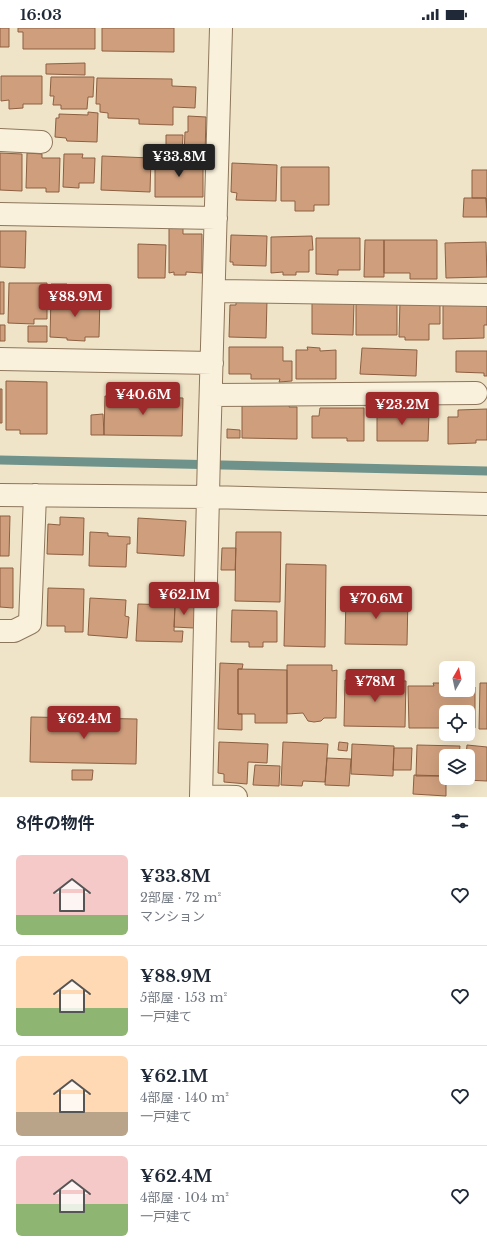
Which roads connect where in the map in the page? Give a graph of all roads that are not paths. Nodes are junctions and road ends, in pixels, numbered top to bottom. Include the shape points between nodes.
1 (221, 28) edge
2 (0, 140) edge
3 (41, 142) dead end
4 (0, 214) edge
5 (216, 218) junction
6 (214, 291) junction
7 (487, 295) edge
8 (0, 360) edge
9 (212, 363) junction
10 (476, 393) dead end
11 (211, 395) junction
12 (208, 487) junction
13 (0, 495) edge
14 (35, 495) junction
15 (487, 504) edge
16 (0, 631) edge
17 (201, 796) edge
18 (236, 797) edge

1 - 5 street
2 - 3 street
4 - 5 street
5 - 6 street
6 - 7 street
6 - 9 street
8 - 9 street
9 - 11 street
10 - 11 street
11 - 12 street
12 - 14 street
12 - 15 street
12 - 17 street
13 - 14 street
14 - 16 street via 30,623 14,631
17 - 18 street

